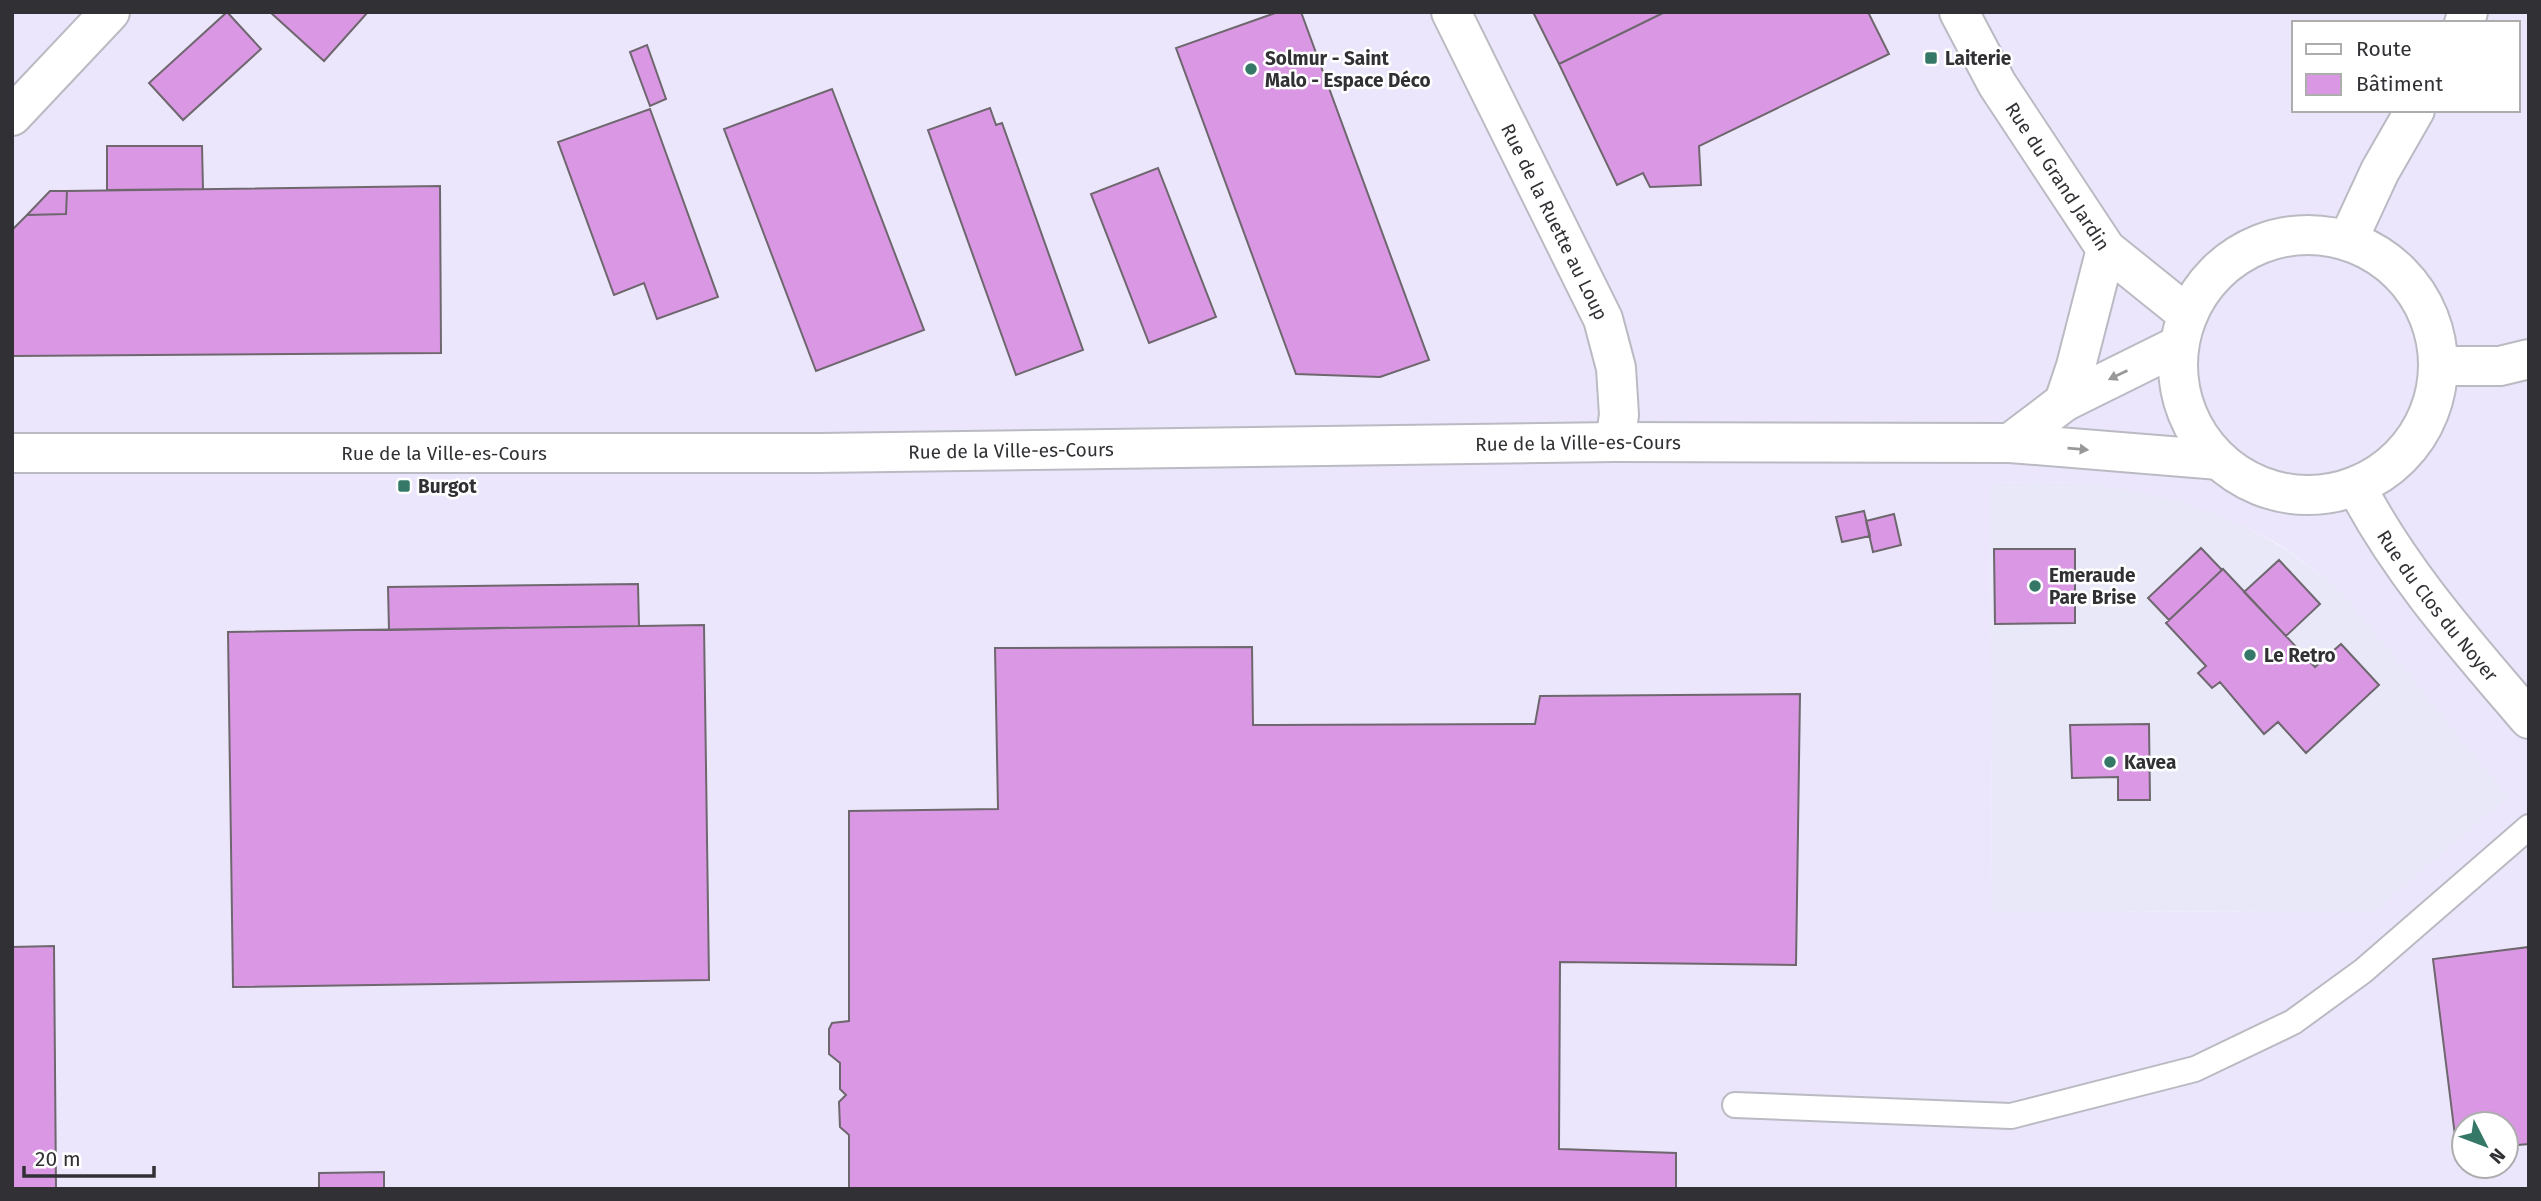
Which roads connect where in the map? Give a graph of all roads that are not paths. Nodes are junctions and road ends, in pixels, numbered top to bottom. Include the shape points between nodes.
1 (110, 12) edge
2 (1451, 12) edge
3 (1959, 12) edge
4 (2414, 112) edge
5 (12, 116) edge
6 (2348, 240) junction
7 (2106, 249) junction
8 (2184, 330) junction
9 (2529, 359) edge
10 (2440, 366) junction
11 (2064, 402) junction
12 (1615, 442) junction
13 (2010, 443) junction
14 (12, 453) edge
15 (2219, 460) junction
16 (2356, 486) junction
17 (2529, 719) edge
18 (2529, 827) edge
19 (1735, 1105) dead end

1 - 5 street
2 - 12 street, Rue de la Ruette au Loup via 1603,319 1616,368 1619,415
3 - 7 street, Rue du Grand Jardin via 1997,84
4 - 6 street
6 - 8 street via 2311,234 2272,239 2236,256 2208,282
6 - 10 street via 2397,267 2429,312
7 - 8 street, Rue du Grand Jardin
7 - 11 street
8 -> 11 street
8 - 15 street via 2179,377 2185,407 2199,436
9 - 10 street via 2500,366
10 - 16 street via 2434,404 2416,439 2390,467
11 - 13 street
12 - 13 street, Rue de la Ville-es-Cours
12 - 14 street, Rue de la Ville-es-Cours via 819,453
13 -> 15 street, Rue de la Ville-es-Cours
15 - 16 street via 2249,481 2284,493 2321,495
16 - 17 street, Rue du Clos du Noyer via 2422,592
18 - 19 lane via 2362,971 2293,1022 2195,1069 2011,1116

